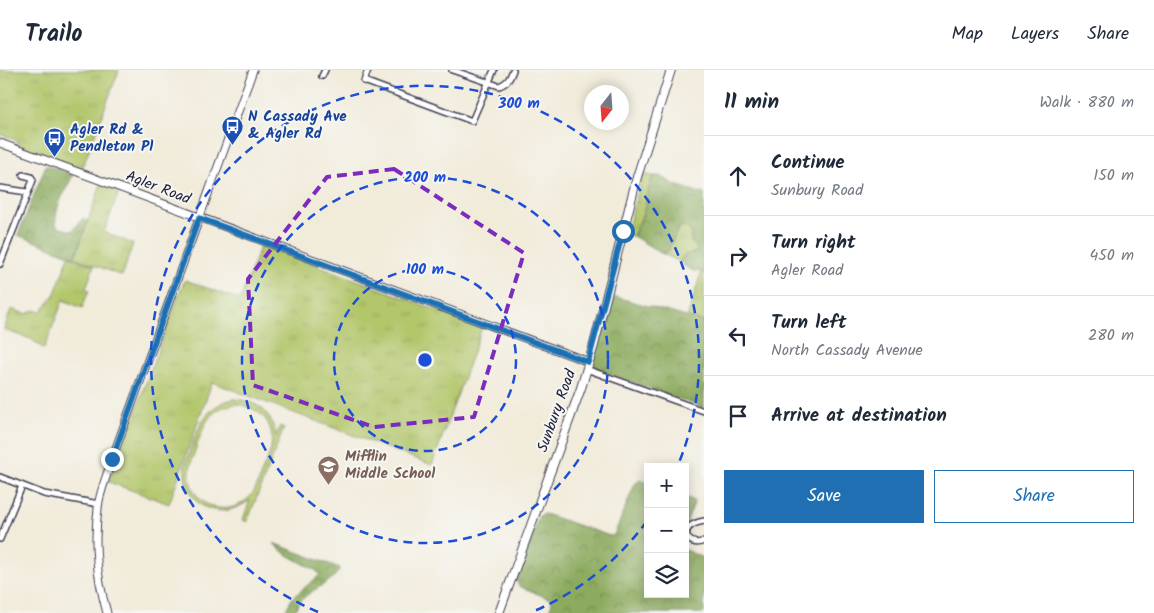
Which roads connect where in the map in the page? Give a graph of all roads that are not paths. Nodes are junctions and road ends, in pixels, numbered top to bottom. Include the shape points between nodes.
1 (253, 70) edge
2 (324, 70) edge
3 (368, 70) edge
4 (452, 70) edge
5 (494, 70) edge
6 (513, 70) edge
7 (672, 70) edge
8 (322, 76) dead end
9 (489, 84) junction
10 (0, 143) edge
11 (23, 175) dead end
12 (0, 188) edge
13 (28, 192) junction
14 (199, 218) junction
15 (0, 264) edge
16 (587, 365) junction
17 (704, 411) edge
18 (0, 477) edge
19 (22, 486) junction
20 (99, 504) junction
21 (704, 521) edge
22 (0, 539) edge
23 (704, 541) edge
24 (107, 613) edge
25 (499, 613) edge

1 - 14 main road
2 - 8 street
3 - 9 street via 364,81 472,121
4 - 9 street
5 - 9 street
6 - 9 street via 506,84
7 - 16 main road, Sunbury Road via 637,177
10 - 14 main road, Agler Road
11 - 13 street via 33,180
12 - 13 street
13 - 15 street
14 - 16 main road, Agler Road
14 - 20 main road via 112,459
16 - 17 street
16 - 25 main road, Sunbury Road
18 - 19 street
19 - 20 street via 44,494
19 - 22 street
20 - 24 main road via 96,562
21 - 23 street via 690,525 687,535 694,543

